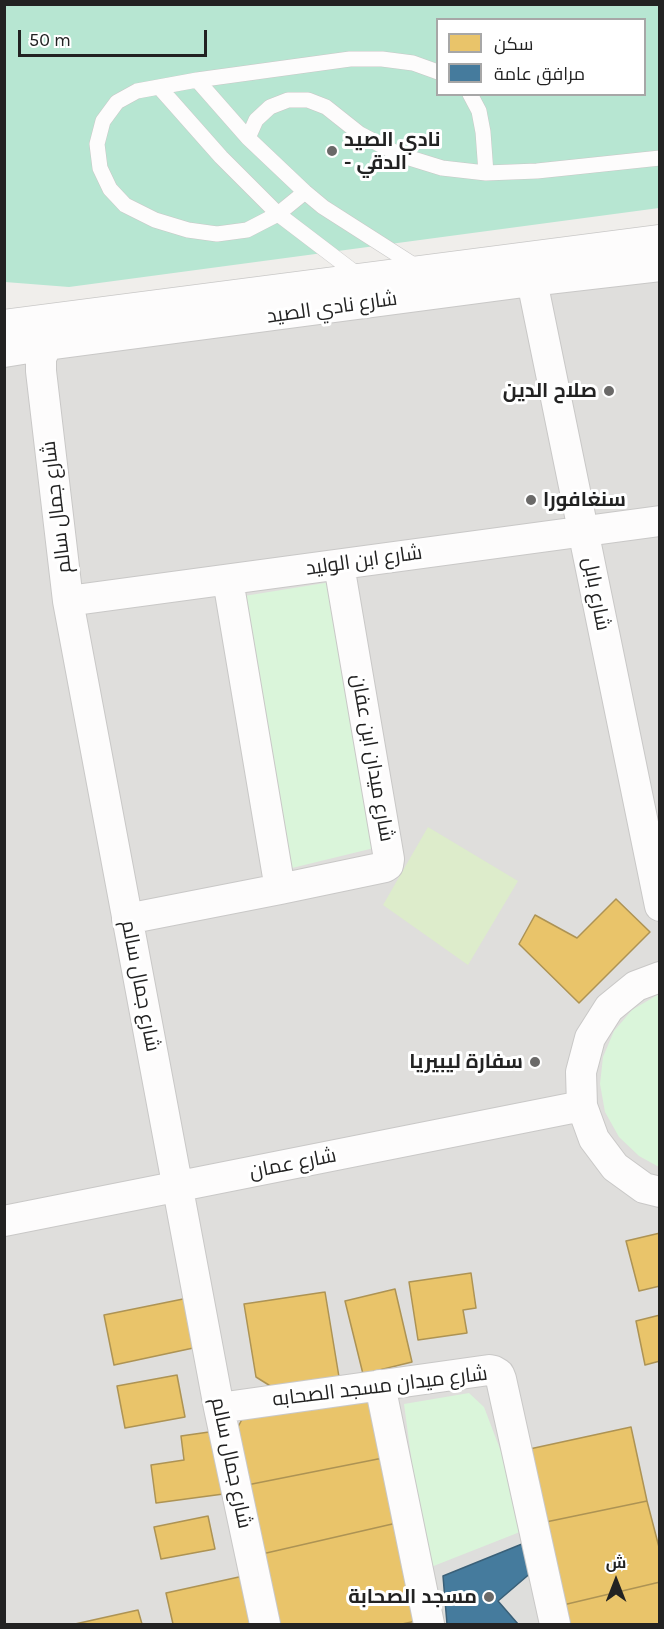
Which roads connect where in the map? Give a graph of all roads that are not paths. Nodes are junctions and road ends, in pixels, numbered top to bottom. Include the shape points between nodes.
1 (436, 71) edge
2 (197, 80) junction
3 (159, 87) junction
4 (471, 96) edge
5 (248, 138) junction
6 (660, 158) edge
7 (486, 173) junction
8 (305, 192) junction
9 (278, 214) junction
10 (660, 240) edge
11 (660, 266) edge
12 (422, 271) junction
13 (363, 279) junction
14 (532, 281) junction
15 (4, 325) edge
16 (47, 345) junction
17 (4, 352) edge
18 (660, 521) edge
19 (583, 531) junction
20 (339, 565) junction
21 (228, 579) junction
22 (68, 601) junction
23 (280, 889) junction
24 (660, 906) edge
25 (127, 919) junction
26 (660, 977) edge
27 (582, 1106) junction
28 (178, 1187) junction
29 (660, 1192) edge
30 (4, 1221) edge
31 (380, 1386) junction
32 (219, 1408) junction
33 (265, 1624) edge
34 (429, 1624) edge
35 (555, 1624) edge

1 - 2 lane via 413,63 350,59
2 - 3 lane
2 - 5 lane
3 - 9 lane
3 - 9 lane via 137,91 117,102 103,121 98,156 110,189 125,205 188,230 217,234 247,230
4 - 7 lane via 479,111
5 - 7 lane via 256,120 270,107 288,100 308,100 326,107 360,134 400,155 442,168
5 - 8 lane
6 - 7 lane
8 - 9 lane
8 - 12 lane
9 - 13 lane
10 - 12 street, شارع نادي الصيد
11 - 14 street, شارع نادي الصيد
12 - 13 street, شارع نادي الصيد
13 - 15 street, شارع نادي الصيد
14 - 16 street, شارع نادي الصيد
14 - 19 street, شارع بابل
16 - 17 street, شارع نادي الصيد
16 - 22 street, شارع جمال سالم via 41,371
18 - 19 street, شارع ابن الوليد
19 - 20 street, شارع ابن الوليد
19 - 24 street, شارع بابل
20 - 21 street, شارع ابن الوليد
20 - 23 street, شارع ميدان ابن عفان via 389,862 385,867
21 - 22 street, شارع ابن الوليد
21 - 23 street
22 - 25 street, شارع جمال سالم
23 - 25 street, شارع ميدان ابن عفان
25 - 28 street, شارع جمال سالم
26 - 27 street via 636,986 609,1008 590,1038 581,1072
27 - 28 street, شارع عمان
27 - 29 street via 594,1139 615,1167 644,1188
28 - 30 street, شارع عمان
28 - 32 street, شارع جمال سالم
31 - 32 street, شارع ميدان مسجد الصحابه
31 - 34 street
31 - 35 street, شارع ميدان مسجد الصحابه via 489,1370 499,1374
32 - 33 street, شارع جمال سالم

